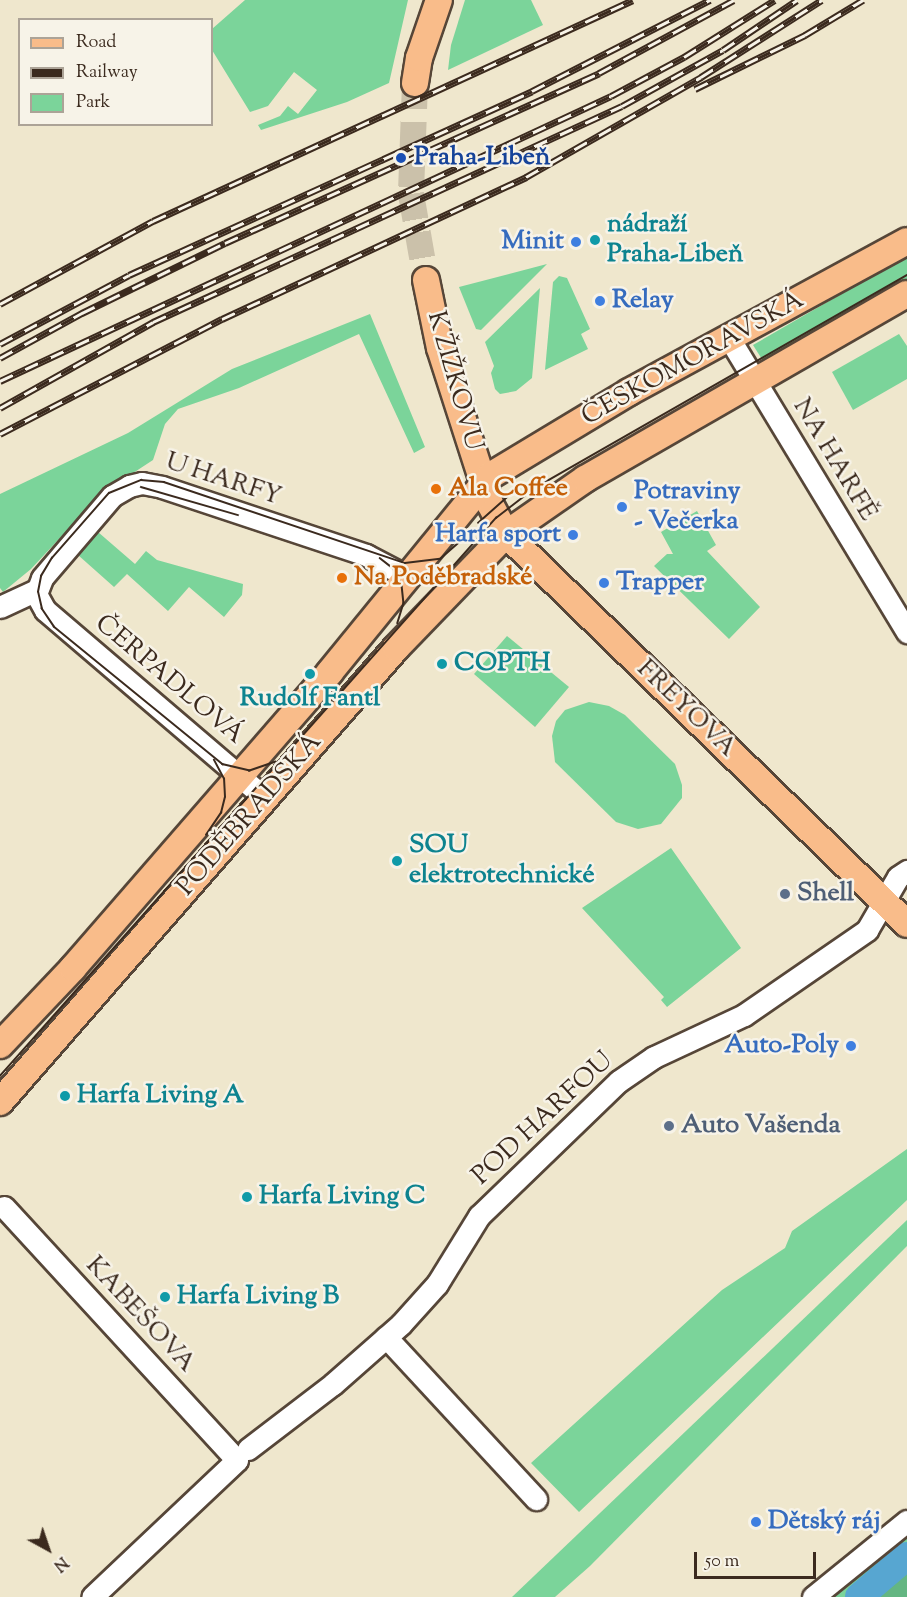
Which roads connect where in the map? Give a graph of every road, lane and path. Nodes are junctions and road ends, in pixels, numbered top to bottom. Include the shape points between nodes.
1 (439, 0) edge
2 (415, 83) tunnel mouth
3 (907, 242) edge
4 (426, 280) tunnel mouth
5 (907, 294) edge
6 (729, 338) junction
7 (754, 380) junction
8 (483, 483) junction
9 (506, 534) junction
10 (408, 577) junction
11 (37, 596) junction
12 (0, 607) edge
13 (901, 607) edge
14 (907, 632) edge
15 (240, 776) junction
16 (265, 798) junction
17 (907, 871) edge
18 (884, 902) junction
19 (907, 924) edge
20 (0, 1045) edge
21 (0, 1102) edge
22 (4, 1207) dead end
23 (386, 1336) junction
24 (242, 1455) junction
25 (536, 1499) dead end
26 (907, 1521) edge
27 (92, 1597) edge
28 (813, 1597) edge

1 - 2 main road via 419,58
3 - 6 main road, ČESKOMORAVSKÁ
4 - 8 main road, K ŽIŽKOVU via 440,348
5 - 7 main road, ČESKOMORAVSKÁ
6 - 7 street, NA HARFĚ
6 - 8 main road, ČESKOMORAVSKÁ via 507,463
7 - 9 main road, ČESKOMORAVSKÁ via 549,500
7 - 13 street, NA HARFĚ
8 - 9 main road, FREYOVA
8 - 10 main road, PODĚBRADSKÁ
9 - 16 main road, PODĚBRADSKÁ via 451,587
9 - 18 main road, FREYOVA
10 - 11 street, U HARFY via 366,555 142,483 112,496 44,574
10 - 15 main road, PODĚBRADSKÁ
11 - 12 street
11 - 15 street, ČERPADLOVÁ
13 - 14 street, NA HARFĚ
15 - 16 street, ČERPADLOVÁ
15 - 20 main road, PODĚBRADSKÁ via 73,968
16 - 21 main road, PODĚBRADSKÁ
17 - 18 street, POD HARFOU via 898,877
18 - 19 main road, FREYOVA
18 - 23 street, POD HARFOU via 867,930 744,1015 654,1057 619,1081 479,1216 437,1284
22 - 24 street, KABEŠOVA
23 - 24 street, POD HARFOU via 333,1384 299,1406
23 - 25 street
24 - 27 street, POD HARFOU
26 - 28 street

